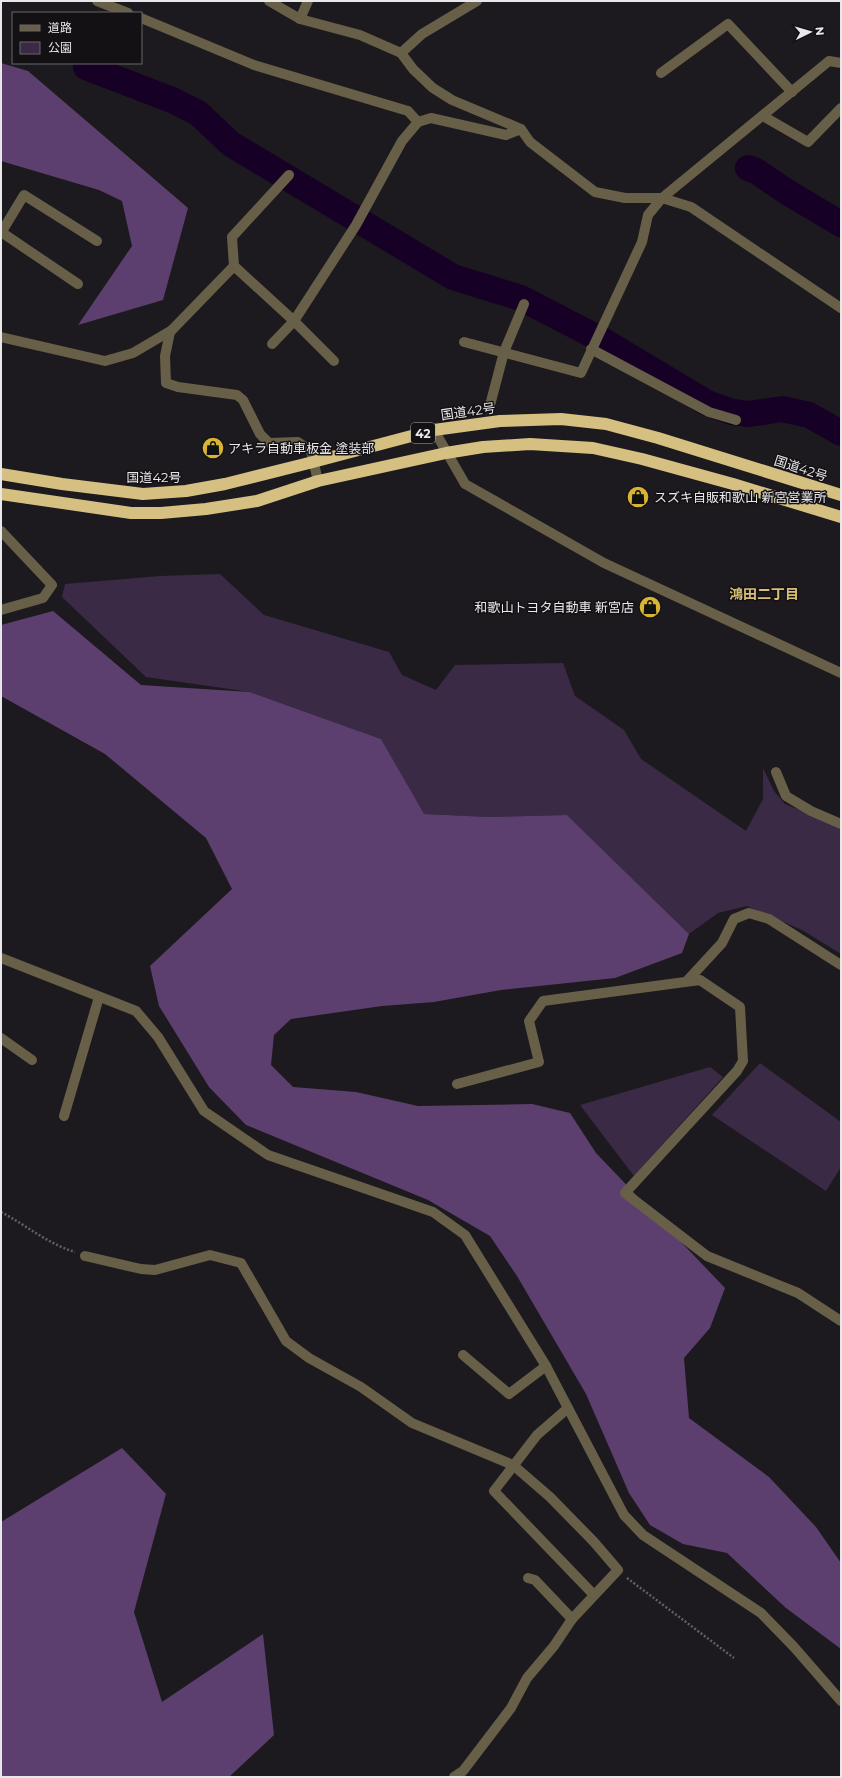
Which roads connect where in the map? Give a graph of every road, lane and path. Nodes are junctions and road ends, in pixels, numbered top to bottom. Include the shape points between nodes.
1 (97, 1) edge
2 (269, 1) edge
3 (308, 1) edge
4 (477, 1) edge
5 (125, 12) edge
6 (142, 18) edge
7 (300, 19) junction
8 (401, 53) junction
9 (841, 63) edge
10 (661, 73) dead end
11 (792, 92) junction
12 (841, 108) edge
13 (763, 116) junction
14 (418, 122) junction
15 (520, 129) junction
16 (289, 175) dead end
17 (662, 198) junction
18 (1, 233) edge
19 (97, 241) dead end
20 (234, 266) junction
21 (78, 284) dead end
22 (524, 304) dead end
23 (841, 308) edge
24 (294, 321) junction
25 (172, 330) junction
26 (1, 337) edge
27 (464, 342) dead end
28 (272, 344) dead end
29 (591, 349) junction
30 (504, 352) junction
31 (334, 362) dead end
32 (488, 408) dead end
33 (736, 420) dead end
34 (434, 430) junction
35 (446, 453) junction
36 (314, 462) junction
37 (1, 474) edge
38 (318, 481) junction
39 (1, 494) edge
40 (841, 495) edge
41 (841, 517) edge
42 (1, 530) edge
43 (1, 610) edge
44 (841, 673) edge
45 (776, 772) dead end
46 (841, 824) edge
47 (1, 958) edge
48 (841, 965) edge
49 (687, 981) junction
50 (99, 997) junction
51 (1, 1038) edge
52 (32, 1060) dead end
53 (457, 1084) dead end
54 (64, 1116) dead end
55 (1, 1212) edge
56 (85, 1256) joint
57 (841, 1321) edge
58 (463, 1356) dead end
59 (546, 1366) junction
60 (568, 1408) junction
61 (513, 1465) junction
62 (618, 1570) junction
63 (528, 1578) dead end
64 (594, 1595) junction
65 (572, 1619) junction
66 (734, 1658) dead end
67 (841, 1701) edge
68 (454, 1777) edge

1 - 5 street
2 - 7 street
3 - 7 street
4 - 8 street via 422,34
6 - 14 street via 254,64 408,111
7 - 8 street via 360,35
8 - 15 street via 433,88 452,100
9 - 11 street via 829,61
10 - 11 street via 728,24
11 - 13 street
12 - 13 street via 808,142
13 - 17 street
14 - 15 street via 431,118 506,135
14 - 24 street via 402,141 362,216
15 - 17 street via 530,142 595,192 625,198
16 - 20 street via 232,237
17 - 23 street via 691,207
17 - 29 street via 648,215 642,242
18 - 19 street via 24,196
18 - 21 street
20 - 24 street
20 - 25 street
22 - 30 street
24 - 28 street
24 - 31 street
25 - 26 street via 133,353 105,361
25 - 36 street via 165,356 166,383 236,395 243,400 260,434 269,443 298,442 310,451
27 - 30 street
29 - 30 street via 581,373
29 - 33 street via 709,412
30 - 32 street
34 - 35 street
34 - 36 highway, 国道42号 / 42
34 - 40 highway, 国道42号 / 42 via 500,421 561,419 606,424 707,452
35 - 38 highway, 42
35 - 41 highway, 42 via 483,447 530,444 593,448 733,484
35 - 44 street via 465,484 604,563
36 - 37 highway, 国道42号 / 42 via 194,490 143,494
36 - 38 street
38 - 39 highway, 42 via 257,500 206,509 161,513 131,513
42 - 43 street via 52,585 43,598
45 - 46 street via 786,796 810,811
47 - 50 street
48 - 49 street via 769,919 749,913 734,919 722,942
49 - 53 street via 543,1002 529,1021 539,1062
49 - 57 street via 700,980 740,1007 743,1061 737,1071 625,1193 707,1256 798,1294
50 - 54 street
50 - 59 street via 136,1011 158,1037 204,1111 268,1155 433,1212 465,1235
51 - 52 street
55 - 56 path via 61,1248
56 - 61 street via 155,1270 210,1256 241,1263 286,1341 309,1358 361,1387 412,1423
58 - 59 street via 509,1394
59 - 60 street
60 - 61 street via 537,1435
60 - 67 street via 624,1515 643,1535 761,1613
61 - 62 street via 594,1542
61 - 64 street via 494,1491
62 - 64 street
62 - 66 path
63 - 65 street via 535,1580
64 - 65 street
65 - 68 street via 554,1646 527,1678 511,1708 464,1771

